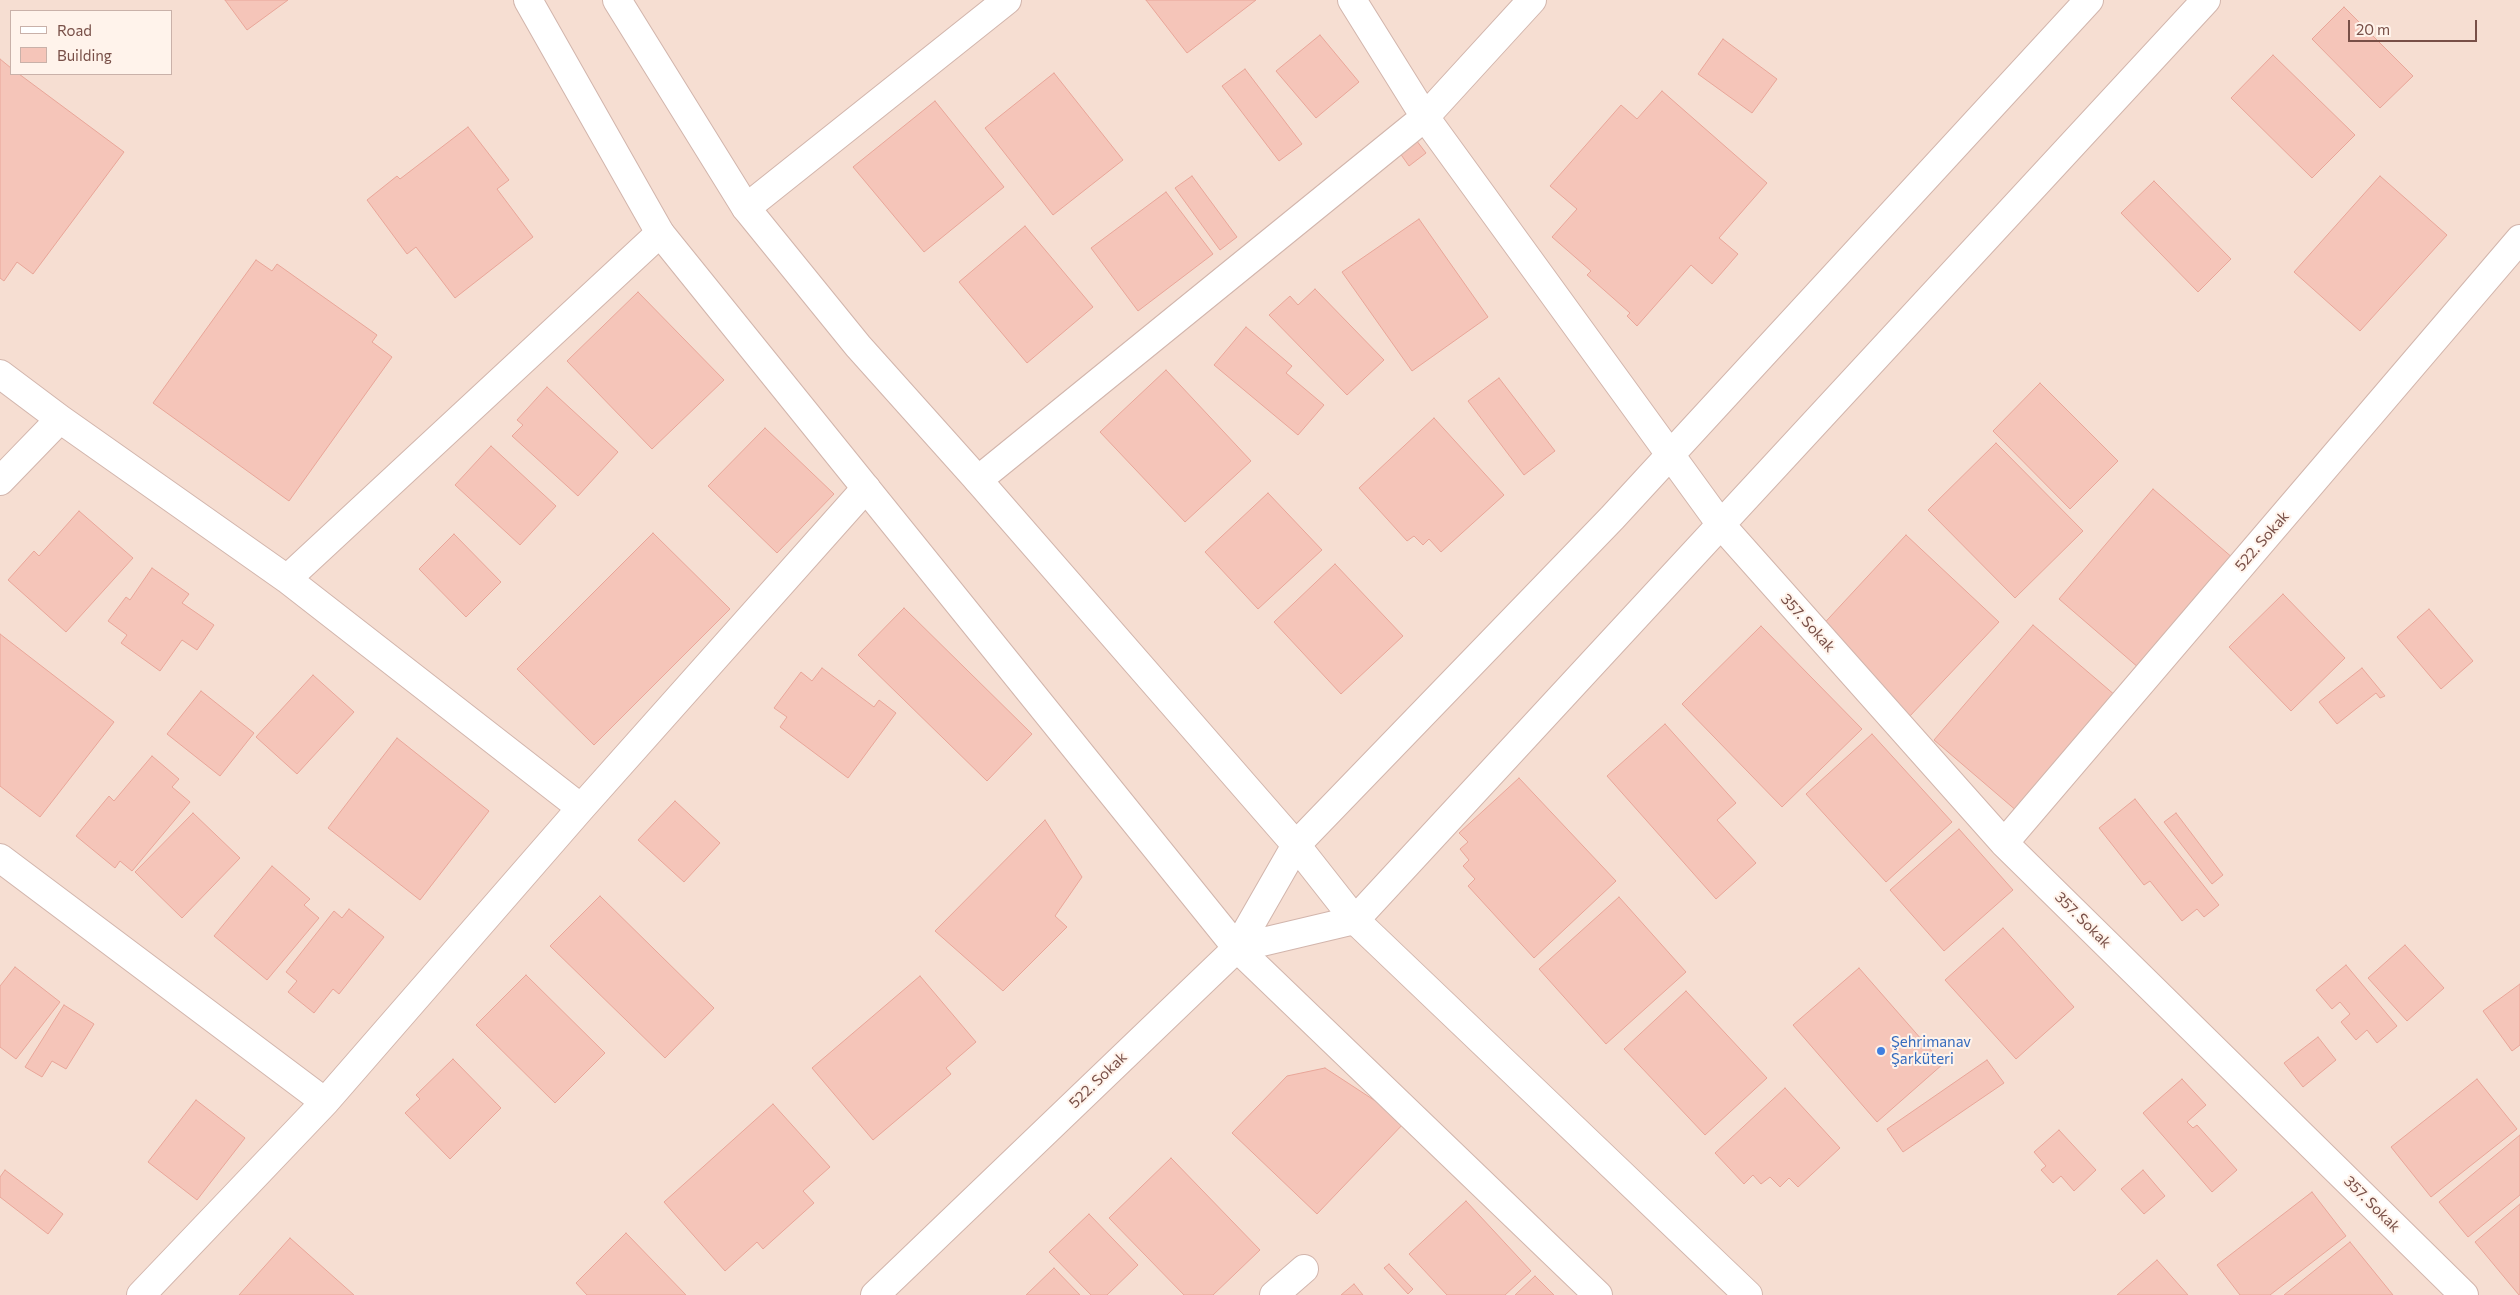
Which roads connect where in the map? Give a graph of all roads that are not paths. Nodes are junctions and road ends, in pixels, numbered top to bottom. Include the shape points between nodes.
1 (528, 0) edge
2 (617, 0) edge
3 (1007, 0) edge
4 (1352, 0) edge
5 (1532, 0) edge
6 (2089, 0) edge
7 (2206, 0) edge
8 (1425, 117) junction
9 (746, 208) junction
10 (660, 234) junction
11 (2520, 239) edge
12 (0, 374) edge
13 (60, 419) junction
14 (1670, 455) junction
15 (0, 480) edge
16 (978, 480) junction
17 (866, 488) junction
18 (1722, 526) junction
19 (287, 579) junction
20 (581, 808) junction
21 (2004, 842) junction
22 (1296, 845) junction
23 (0, 858) edge
24 (1355, 920) junction
25 (1237, 948) junction
26 (325, 1102) junction
27 (1304, 1269) dead end
28 (141, 1295) edge
29 (875, 1295) edge
30 (1274, 1295) edge
31 (1598, 1295) edge
32 (1748, 1295) edge
33 (2464, 1295) edge

1 - 10 street
2 - 9 street
3 - 9 street
4 - 8 street, 357. Sokak
5 - 8 street
6 - 14 street, 522. Sokak
7 - 18 street
8 - 14 street, 357. Sokak
8 - 16 street
9 - 16 street via 858,346
10 - 17 street
10 - 19 street
11 - 21 street, 522. Sokak
12 - 13 street
13 - 15 street
13 - 19 street
14 - 18 street, 357. Sokak
14 - 22 street, 522. Sokak
16 - 22 street
17 - 20 street
17 - 25 street
18 - 21 street, 357. Sokak
18 - 24 street
19 - 20 street
20 - 26 street
21 - 33 street, 357. Sokak
22 - 24 street
22 - 25 street, 522. Sokak
23 - 26 street
24 - 25 street
24 - 32 street
25 - 29 street, 522. Sokak
25 - 31 street
26 - 28 street
27 - 30 street

